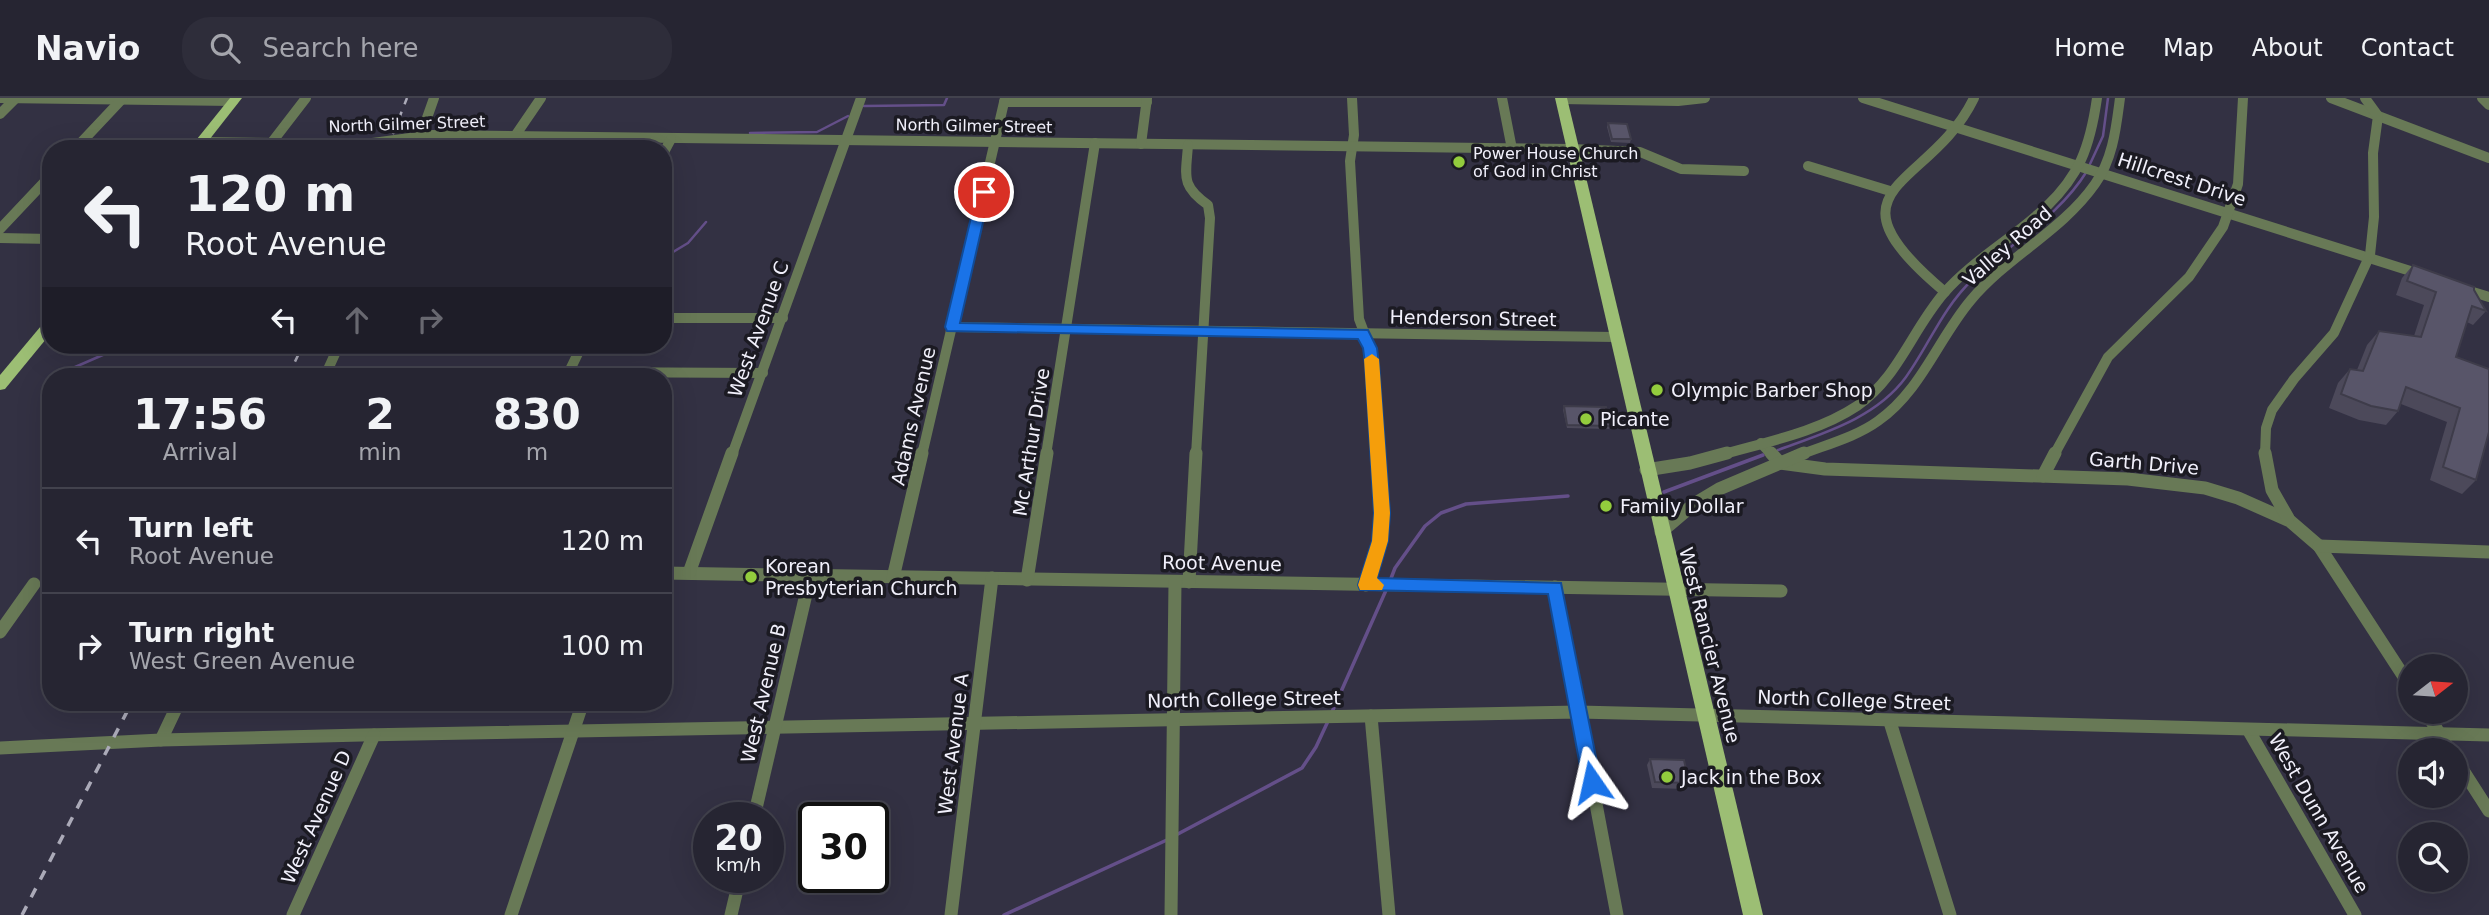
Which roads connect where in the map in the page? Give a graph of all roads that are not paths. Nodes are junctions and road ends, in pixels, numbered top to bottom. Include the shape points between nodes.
1 (0, 98) edge
2 (16, 98) edge
3 (67, 98) edge
4 (122, 98) edge
5 (306, 98) edge
6 (434, 98) edge
7 (541, 98) edge
8 (861, 98) edge
9 (1352, 98) edge
10 (1502, 98) edge
11 (1561, 98) edge
12 (1704, 98) edge
13 (1863, 98) edge
14 (1974, 98) edge
15 (2097, 98) edge
16 (2120, 98) edge
17 (2243, 98) edge
18 (2331, 98) edge
19 (2365, 98) edge
20 (2482, 98) edge
21 (235, 99) edge
22 (1005, 100) edge
23 (1147, 100) edge
24 (2489, 105) edge
25 (0, 114) edge
26 (2378, 116) junction
27 (1956, 126) junction
28 (515, 136) junction
29 (421, 137) junction
30 (580, 137) junction
31 (671, 139) joint
32 (83, 140) edge
33 (202, 140) edge
34 (274, 140) edge
35 (397, 140) edge
36 (420, 140) edge
37 (578, 140) edge
38 (846, 140) junction
39 (995, 142) junction
40 (1095, 143) junction
41 (1141, 144) junction
42 (1188, 145) junction
43 (1353, 146) junction
44 (1512, 149) junction
45 (1572, 149) junction
46 (2489, 158) edge
47 (2078, 164) junction
48 (1808, 166) dead end
49 (1744, 171) dead end
50 (2102, 172) junction
51 (42, 185) edge
52 (1889, 191) junction
53 (2230, 214) junction
54 (0, 229) edge
55 (0, 238) edge
56 (42, 239) edge
57 (2369, 258) junction
58 (2429, 277) edge
59 (2453, 285) edge
60 (1945, 292) junction
61 (2489, 297) edge
62 (672, 318) edge
63 (783, 318) junction
64 (952, 327) junction
65 (1066, 330) junction
66 (1203, 331) junction
67 (1363, 334) junction
68 (1615, 337) junction
69 (42, 341) edge
70 (672, 373) edge
71 (762, 373) junction
72 (0, 385) edge
73 (1761, 443) junction
74 (1780, 463) junction
75 (1646, 470) junction
76 (2043, 476) junction
77 (2290, 521) junction
78 (1661, 532) junction
79 (2319, 546) junction
80 (2489, 552) edge
81 (672, 573) edge
82 (689, 573) junction
83 (810, 577) junction
84 (893, 578) junction
85 (992, 578) junction
86 (1027, 580) junction
87 (1182, 582) junction
88 (34, 584) dead end
89 (1372, 585) junction
90 (1555, 587) junction
91 (1677, 589) junction
92 (1781, 591) dead end
93 (0, 632) edge
94 (2398, 668) edge
95 (175, 711) edge
96 (580, 711) edge
97 (1579, 712) junction
98 (1705, 714) junction
99 (1363, 716) junction
100 (1172, 720) junction
101 (1890, 722) junction
102 (975, 723) junction
103 (2434, 724) edge
104 (775, 729) junction
105 (2249, 730) junction
106 (572, 733) junction
107 (374, 734) junction
108 (2440, 734) junction
109 (2489, 735) edge
110 (2443, 738) edge
111 (161, 740) junction
112 (0, 748) edge
113 (2468, 778) edge
114 (758, 802) edge
115 (2489, 810) edge
116 (736, 893) edge
117 (293, 915) edge
118 (511, 915) edge
119 (731, 915) edge
120 (951, 915) edge
121 (1171, 915) edge
122 (1389, 915) edge
123 (1617, 915) edge
124 (1753, 915) edge
125 (1950, 915) edge
126 (2355, 915) edge

1 - 2 street
2 - 3 street
2 - 25 street
3 - 4 street
4 - 21 street
4 - 32 street
5 - 34 street
6 - 29 street
7 - 28 street
8 - 38 street, West Avenue C
9 - 43 street
10 - 44 street
11 - 12 street
11 - 45 main road, West Rancier Avenue
13 - 27 street, Hillcrest Drive
14 - 27 street
15 - 47 street via 2092,135
16 - 50 street, Valley Road via 2115,140
17 - 53 street via 2238,184
18 - 26 street
19 - 26 street
20 - 24 street
21 - 33 main road
22 - 23 street
22 - 39 street, Adams Avenue
23 - 41 street
26 - 46 street
26 - 57 street
27 - 47 street, Hillcrest Drive
27 - 52 street via 1944,143
28 - 29 street, North Gilmer Street
28 - 30 street, North Gilmer Street
29 - 35 street, North Gilmer Street
29 - 36 street
30 - 31 street, North Gilmer Street
30 - 37 street
31 - 38 street, North Gilmer Street
38 - 39 street, North Gilmer Street
38 - 63 street, West Avenue C
39 - 40 street, North Gilmer Street
39 - 64 street, Adams Avenue
40 - 41 street, North Gilmer Street
40 - 65 street, Mc Arthur Drive
41 - 42 street, North Gilmer Street
42 - 43 street, North Gilmer Street
42 - 66 street via 1186,184 1208,205 1210,219
43 - 44 street, North Gilmer Street
43 - 67 street via 1350,161
44 - 45 street, North Gilmer Street
45 - 49 street, North Gilmer Street via 1640,152 1681,169
45 - 68 main road, West Rancier Avenue
47 - 50 street, Hillcrest Drive
47 - 60 street via 2045,205
48 - 52 street
50 - 53 street, Hillcrest Drive
50 - 74 street, Valley Road via 2070,214 1973,297 1897,408 1876,423
51 - 54 street
52 - 60 street via 1884,214 1887,226 1906,257
53 - 57 street, Hillcrest Drive
53 - 76 street via 2189,276 2108,357
55 - 56 street
57 - 58 street, Hillcrest Drive
57 - 77 street via 2337,329 2272,409 2263,440 2264,460 2277,504
59 - 61 street
60 - 73 street via 1894,373 1873,396 1829,422
62 - 63 street
63 - 71 street, West Avenue C
64 - 65 street, Henderson Street
64 - 84 street, Adams Avenue
65 - 66 street, Henderson Street
65 - 86 street, Mc Arthur Drive
66 - 67 street, Henderson Street
66 - 87 street
67 - 68 street, Henderson Street
67 - 89 street via 1372,364 1382,513
68 - 75 main road, West Rancier Avenue
69 - 72 main road
70 - 71 street
71 - 82 street, West Avenue C
73 - 74 street
73 - 75 street via 1678,468
74 - 76 street, Garth Drive via 1825,470
74 - 78 street via 1719,489
75 - 78 main road, West Rancier Avenue
76 - 77 street, Garth Drive via 2205,488
77 - 79 street, Garth Drive
78 - 91 main road, West Rancier Avenue
79 - 80 street
79 - 94 street, Garth Drive
81 - 82 street, Root Avenue
82 - 83 street, Root Avenue
83 - 84 street, Root Avenue
83 - 104 street, West Avenue B
84 - 85 street, Root Avenue
85 - 86 street, Root Avenue
85 - 102 street, West Avenue A
86 - 87 street, Root Avenue
87 - 89 street, Root Avenue
87 - 100 street
88 - 93 street
89 - 90 street, Root Avenue
90 - 91 street, Root Avenue
90 - 97 street
91 - 92 street, Root Avenue
91 - 98 main road, West Rancier Avenue
95 - 111 street
96 - 106 street
97 - 98 street, North College Street
97 - 99 street, North College Street
97 - 123 street
98 - 101 street, North College Street
98 - 124 main road, West Rancier Avenue
99 - 100 street, North College Street
99 - 122 street
100 - 102 street, North College Street
100 - 121 street
101 - 105 street, North College Street
101 - 125 street
102 - 104 street, North College Street
102 - 120 street, West Avenue A
103 - 108 street
104 - 106 street, North College Street
104 - 114 street, West Avenue B
105 - 108 street, North College Street
105 - 126 street, West Dunn Avenue
106 - 107 street, North College Street
106 - 118 street
107 - 111 street, North College Street
107 - 117 street, West Avenue D
108 - 109 street, North College Street
108 - 110 street
111 - 112 street, North College Street
113 - 115 street
116 - 119 street

